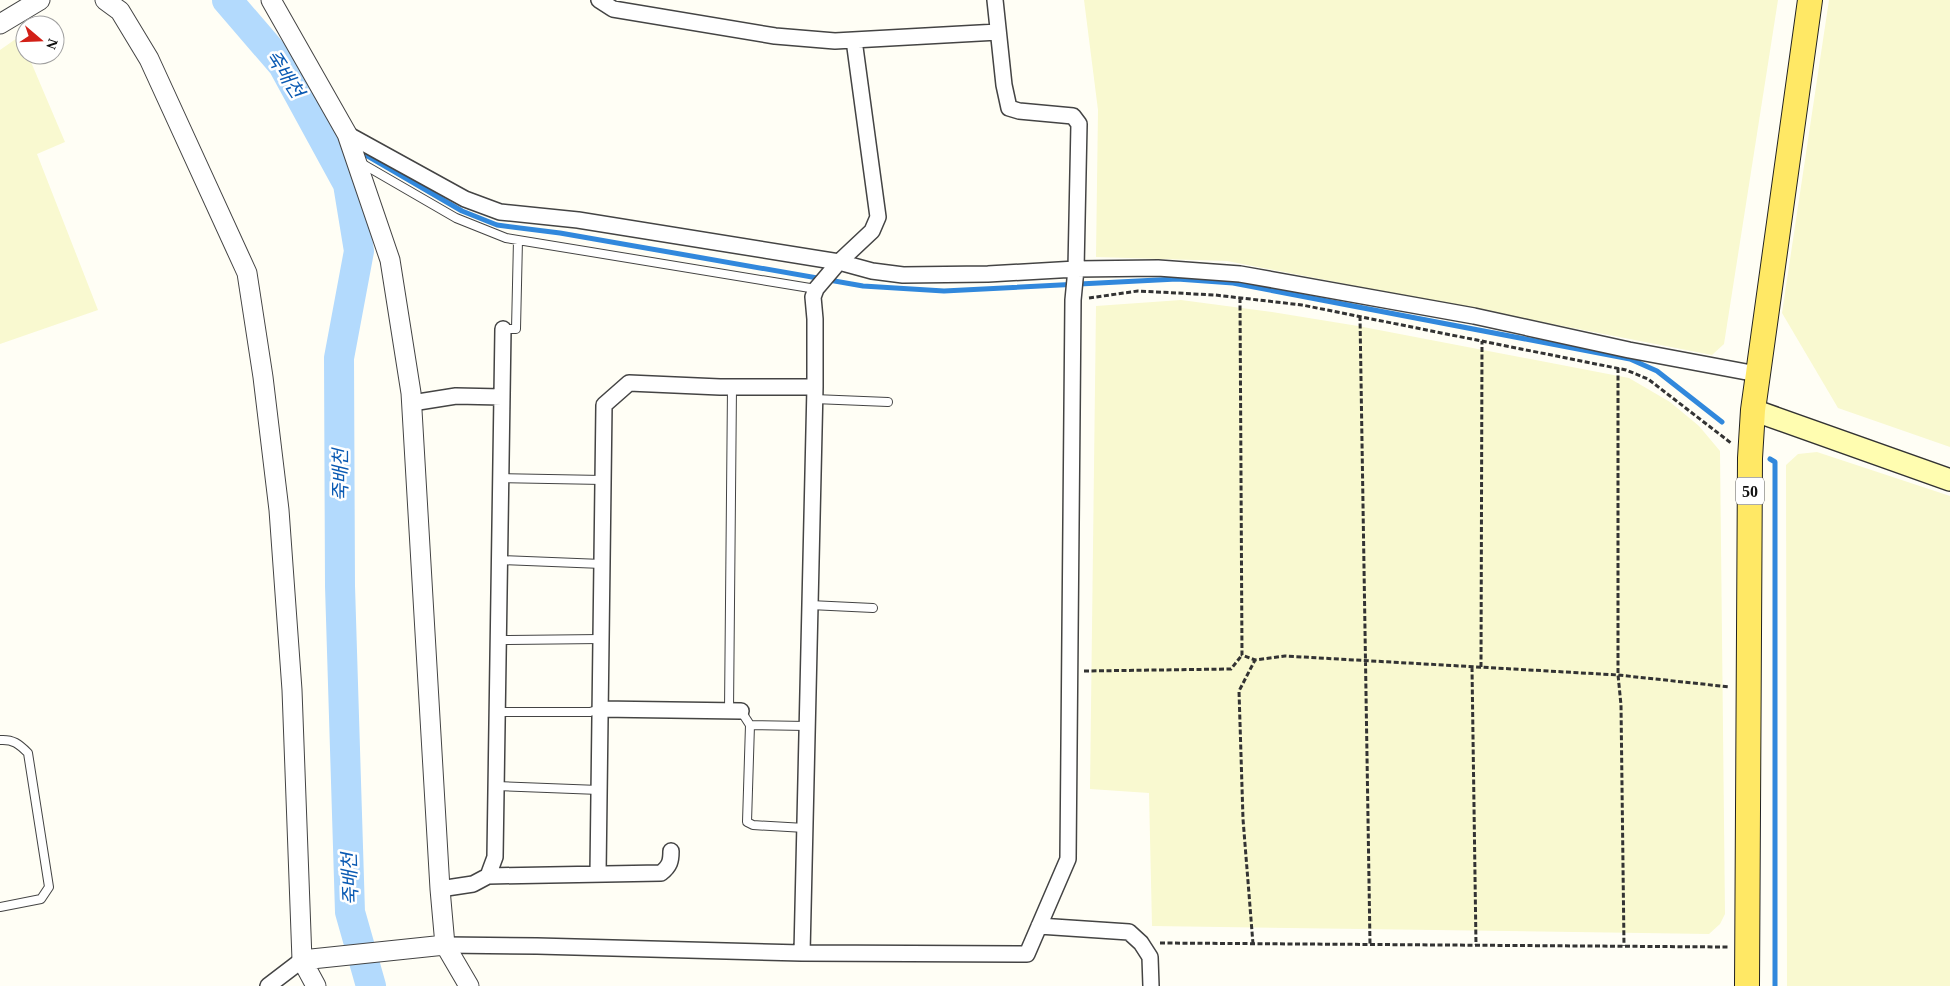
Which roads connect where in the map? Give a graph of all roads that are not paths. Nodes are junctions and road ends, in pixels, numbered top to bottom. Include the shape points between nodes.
1 (40, 0) edge
2 (105, 0) edge
3 (271, 0) edge
4 (599, 0) edge
5 (995, 0) edge
6 (1810, 0) edge
7 (0, 24) edge
8 (998, 32) junction
9 (854, 40) junction
10 (348, 135) junction
11 (357, 161) junction
12 (518, 240) junction
13 (837, 265) junction
14 (1075, 271) junction
15 (816, 289) junction
16 (503, 329) joint
17 (1757, 374) junction
18 (732, 387) junction
19 (814, 393) junction
20 (502, 397) junction
21 (888, 402) dead end
22 (412, 403) junction
23 (1753, 410) junction
24 (501, 478) junction
25 (603, 480) junction
26 (1950, 480) edge
27 (500, 560) junction
28 (602, 564) junction
29 (810, 605) junction
30 (873, 608) dead end
31 (601, 639) junction
32 (498, 640) junction
33 (600, 709) junction
34 (735, 711) junction
35 (497, 712) junction
36 (750, 725) junction
37 (807, 726) junction
38 (0, 740) edge
39 (496, 786) junction
40 (599, 790) junction
41 (805, 828) junction
42 (670, 851) dead end
43 (598, 874) junction
44 (488, 876) junction
45 (440, 889) junction
46 (0, 907) edge
47 (1039, 926) junction
48 (445, 945) junction
49 (802, 953) junction
50 (302, 960) junction
51 (268, 986) edge
52 (316, 986) edge
53 (470, 986) edge
54 (1151, 986) edge
55 (1747, 986) edge

1 - 7 street
2 - 50 street via 120,11 149,60 247,273 279,510 292,690
3 - 10 street
4 - 9 street via 613,9 775,36
5 - 8 street
6 - 17 main road, 50
8 - 9 street
8 - 14 street via 1009,108 1073,116 1079,124
9 - 13 street via 878,218 872,230
10 - 11 street
10 - 13 street via 464,199 500,212 578,220
11 - 12 lane via 456,218
11 - 22 street via 390,260
12 - 15 lane
12 - 16 lane via 516,329
13 - 14 street via 903,275
13 - 15 street
14 - 17 street via 1158,268 1240,274 1474,316
14 - 47 street via 1068,859
15 - 19 street via 813,297
16 - 20 street
17 - 23 main road, 50
18 - 19 street
18 - 25 street via 629,383 604,405
18 - 34 lane
19 - 21 lane
19 - 29 street
20 - 22 street via 456,396
20 - 24 street
22 - 45 street
23 - 26 main road
23 - 55 main road, 50
24 - 25 lane
24 - 27 street
25 - 28 street
27 - 28 lane
27 - 32 street
28 - 31 street
29 - 30 lane
29 - 37 street
31 - 32 lane
31 - 33 street
32 - 35 street
33 - 34 street
33 - 35 lane via 590,712
33 - 40 street
34 - 36 lane
35 - 39 street
36 - 37 lane
36 - 41 lane via 747,822
37 - 41 street
38 - 46 lane via 18,743 28,753 49,887 41,899
39 - 40 lane
39 - 44 street via 495,857
40 - 43 street
41 - 49 street
42 - 43 street via 671,860 661,872
43 - 44 street
44 - 45 street via 474,884
45 - 48 street
47 - 49 street via 1027,954
47 - 54 street via 1129,932 1142,943 1150,957
48 - 49 street
48 - 50 street
48 - 53 street
50 - 51 street
50 - 52 street

